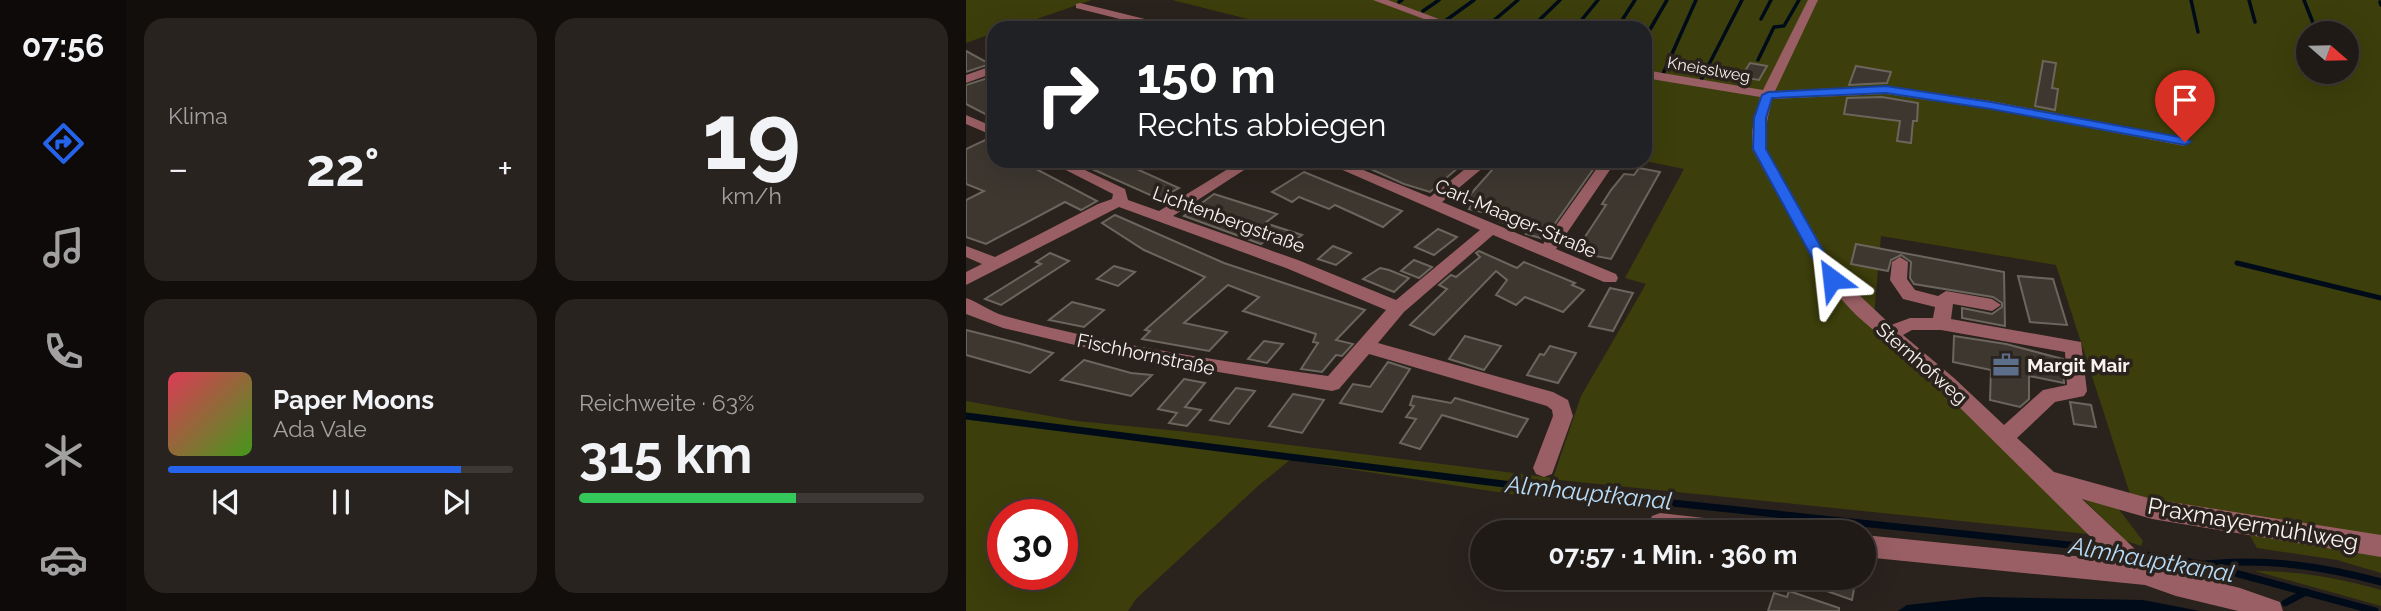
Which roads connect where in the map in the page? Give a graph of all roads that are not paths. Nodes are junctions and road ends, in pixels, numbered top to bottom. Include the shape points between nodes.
1 (1378, 0) edge
2 (1813, 0) edge
3 (1080, 6) dead end
4 (1132, 19) junction
5 (1126, 21) edge
6 (1140, 21) edge
7 (1438, 21) edge
8 (987, 72) edge
9 (1652, 75) edge
10 (966, 79) edge
11 (1768, 95) junction
12 (966, 119) edge
13 (987, 129) edge
14 (2185, 142) dead end
15 (1070, 168) edge
16 (1240, 168) edge
17 (1346, 168) edge
18 (1475, 168) edge
19 (1604, 168) edge
20 (1120, 201) junction
21 (1432, 203) junction
22 (1160, 217) junction
23 (1490, 229) junction
24 (966, 251) edge
25 (1546, 253) junction
26 (1900, 262) dead end
27 (995, 263) junction
28 (1610, 278) dead end
29 (966, 279) edge
30 (1944, 303) junction
31 (966, 304) edge
32 (1992, 305) dead end
33 (1398, 308) junction
34 (1941, 324) junction
35 (1889, 334) junction
36 (1364, 346) junction
37 (2003, 438) junction
38 (1544, 468) dead end
39 (2044, 479) junction
40 (2381, 546) edge
41 (1876, 547) edge
42 (2145, 574) junction
43 (2271, 611) edge

1 - 7 street
2 - 11 street, Sternhofweg
3 - 4 street
4 - 5 street
4 - 6 street
8 - 10 street
9 - 11 street, Kneisslweg
11 - 14 street, Kneisslweg via 1886,90
11 - 35 street, Sternhofweg via 1760,118 1759,149 1832,279
12 - 13 street
15 - 20 street, Lichtenbergstraße via 1120,192
16 - 22 street
17 - 21 street, Carl-Maager-Straße
18 - 21 street
19 - 25 street
20 - 22 street, Lichtenbergstraße
20 - 27 street
21 - 23 street, Carl-Maager-Straße
22 - 33 street, Lichtenbergstraße
23 - 25 street, Carl-Maager-Straße
23 - 33 street
24 - 27 street
25 - 28 street, Carl-Maager-Straße
26 - 30 street via 1898,280 1909,295
27 - 29 street
30 - 32 street via 1946,296
30 - 34 street
31 - 36 street, Fischhornstraße via 971,310 1012,324 1090,343 1219,369 1332,384
33 - 36 street
34 - 35 street via 1910,324
34 - 37 street via 2074,347 2077,391 2050,396
35 - 37 street, Sternhofweg
36 - 38 street via 1553,400 1561,406 1563,416
37 - 39 street, Sternhofweg
39 - 40 street, Praxmayermühlweg via 2217,522
39 - 42 street, Sternhofweg
41 - 42 street, Sternhofweg
42 - 43 street, Sternhofweg via 2170,585 2251,602

